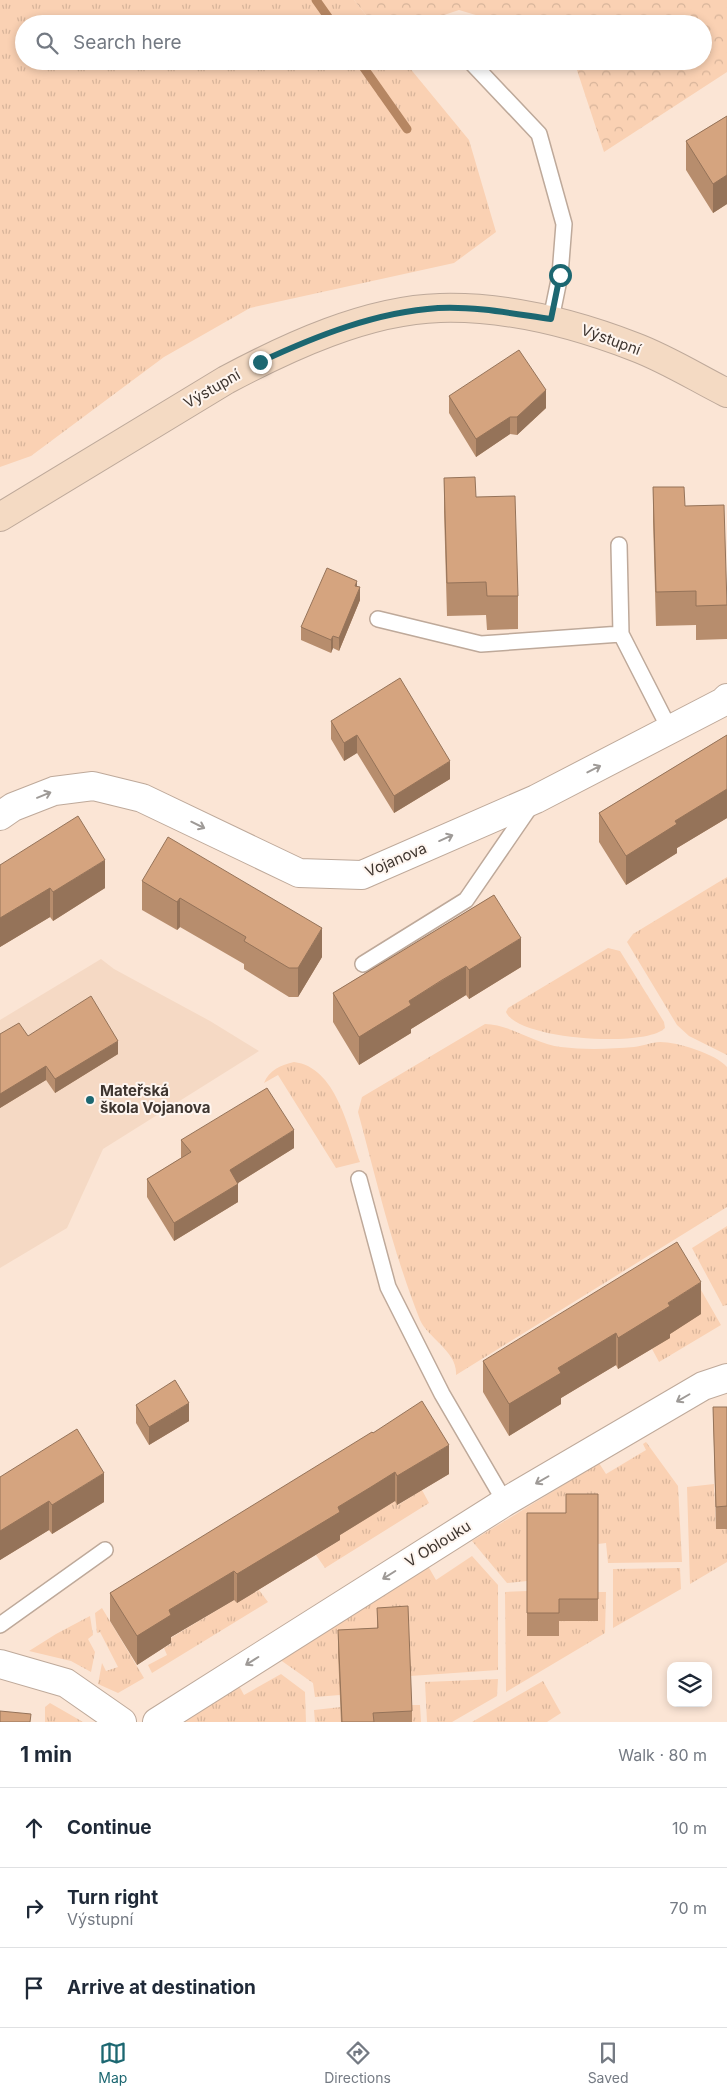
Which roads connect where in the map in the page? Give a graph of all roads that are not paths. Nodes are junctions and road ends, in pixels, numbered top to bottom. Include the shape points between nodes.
1 (478, 70) edge
2 (551, 319) junction
3 (727, 393) edge
4 (0, 517) edge
5 (619, 545) dead end
6 (378, 619) dead end
7 (621, 634) junction
8 (727, 698) edge
9 (670, 730) junction
10 (536, 799) junction
11 (0, 816) edge
12 (362, 964) dead end
13 (359, 1179) dead end
14 (727, 1378) edge
15 (504, 1502) junction
16 (105, 1550) dead end
17 (0, 1625) edge
18 (0, 1664) edge
19 (122, 1722) edge
20 (156, 1722) edge

1 - 2 lane via 538,134 564,224 560,275
2 - 3 street, Výstupní via 637,348
2 - 4 street, Výstupní via 439,308 395,313 338,330 297,345 226,380
5 - 7 lane
6 - 7 lane via 482,644
7 - 9 lane
8 - 9 street, Vojanova
10 -> 9 street, Vojanova
11 -> 10 street, Vojanova via 13,807 54,791 93,786 142,798 299,873 362,875
10 - 12 lane via 466,900
13 - 15 lane via 388,1287 442,1394
14 -> 15 street, V Oblouku via 703,1386
15 -> 20 street, V Oblouku
16 - 17 lane
18 - 19 street via 66,1683

